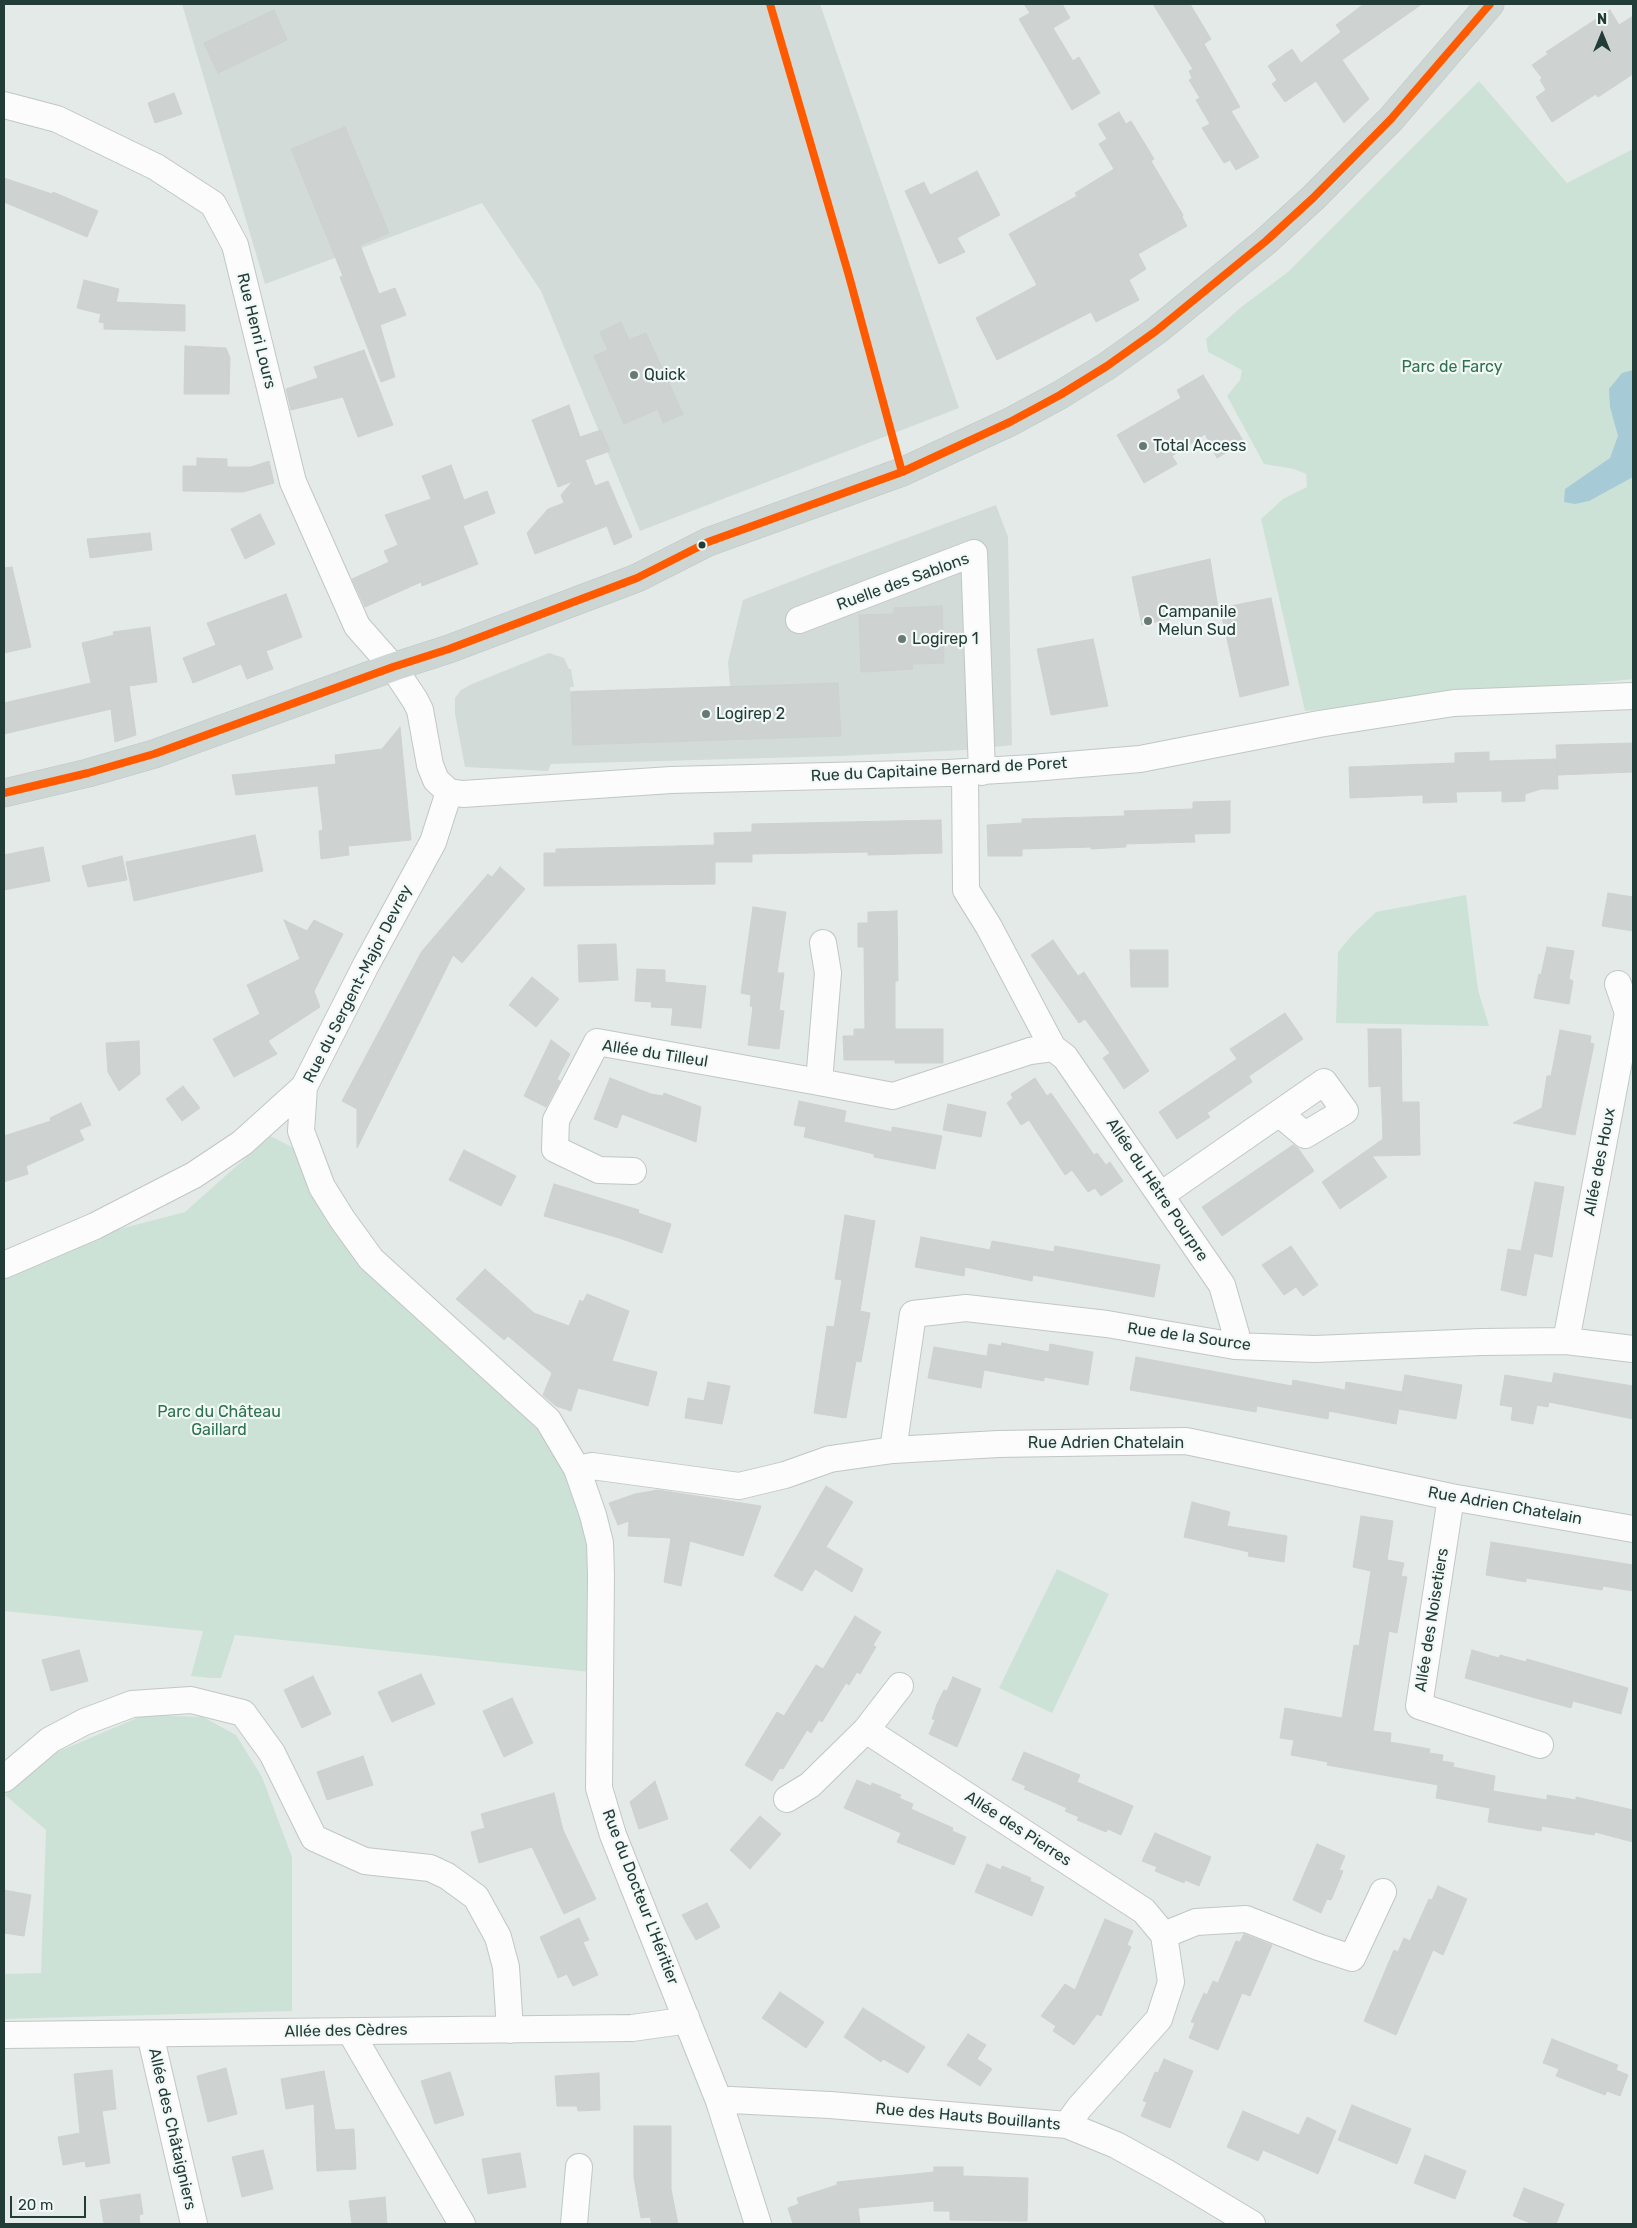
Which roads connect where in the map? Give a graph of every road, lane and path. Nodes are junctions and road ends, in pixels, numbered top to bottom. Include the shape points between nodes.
1 (1490, 4) edge
2 (4, 105) edge
3 (799, 620) dead end
4 (392, 667) junction
5 (1633, 696) edge
6 (974, 772) junction
7 (449, 792) junction
8 (4, 793) edge
9 (823, 942) dead end
10 (1618, 984) dead end
11 (1053, 1048) junction
12 (819, 1082) junction
13 (304, 1087) junction
14 (1280, 1114) dead end
15 (271, 1118) junction
16 (301, 1131) junction
17 (633, 1171) dead end
18 (1161, 1195) junction
19 (4, 1265) edge
20 (1566, 1341) junction
21 (1234, 1346) junction
22 (1633, 1349) edge
23 (893, 1450) junction
24 (577, 1469) junction
25 (1450, 1497) junction
26 (1633, 1529) edge
27 (900, 1686) dead end
28 (866, 1730) junction
29 (1540, 1745) dead end
30 (4, 1779) edge
31 (787, 1799) dead end
32 (1383, 1892) dead end
33 (1164, 1935) junction
34 (686, 2017) junction
35 (510, 2030) junction
36 (350, 2031) junction
37 (150, 2034) junction
38 (4, 2035) edge
39 (719, 2101) junction
40 (1067, 2125) junction
41 (579, 2168) dead end
42 (194, 2224) edge
43 (462, 2224) edge
44 (574, 2224) edge
45 (758, 2224) edge
46 (1252, 2224) edge

1 - 4 main road via 1391,119 1266,241 1156,331 1068,390 1010,422 902,472 708,542 637,578
2 - 4 street, Rue Henri Lours via 56,119 156,167 213,204 234,245 293,482 357,626
3 - 6 street, Ruelle des Sablons via 974,552
4 - 7 street, Rue Henri Lours via 420,710 430,765 436,780
4 - 8 main road via 154,754
5 - 6 street, Rue du Capitaine Bernard de Poret via 1454,703 1319,724 1140,758
6 - 7 street, Rue du Capitaine Bernard de Poret via 671,780 464,794
6 - 11 street, Allée du Hêtre Pourpre via 966,890
7 - 13 street, Rue du Sergent-Major Devrey via 433,842
9 - 12 street via 828,974
10 - 20 street, Allée des Houx via 1628,1013
11 - 12 street via 1030,1051 893,1096
11 - 18 street, Allée du Hêtre Pourpre via 1065,1056
12 - 17 street, Allée du Tilleul via 597,1042 556,1120 555,1148 599,1170
13 - 15 street
13 - 16 street, Rue du Sergent-Major Devrey
14 - 18 street
15 - 16 street
15 - 19 street via 242,1143 194,1175 95,1226
16 - 24 street, Rue du Sergent-Major Devrey via 322,1187 370,1259 548,1420
18 - 21 street, Allée du Hêtre Pourpre via 1222,1285 1236,1334
20 - 21 street, Rue de la Source via 1315,1349
20 - 22 street, Rue de la Source
21 - 23 street, Rue de la Source via 1107,1324 966,1308 913,1314
23 - 24 street, Rue Adrien Chatelain via 830,1459 785,1475 739,1486 592,1466
23 - 25 street, Rue Adrien Chatelain via 998,1444 1186,1441
24 - 34 street, Rue du Docteur L'Héritier via 600,1543 600,1788 613,1835
25 - 26 street, Rue Adrien Chatelain
25 - 29 street, Allée des Noisetiers via 1419,1706
27 - 28 street
28 - 31 street via 810,1785
28 - 33 street, Allée des Pierres via 1144,1911
30 - 35 street via 50,1740 84,1722 132,1704 192,1700 243,1713 272,1753 314,1838 365,1862 430,1868 476,1897 498,1937 506,1967
32 - 33 street via 1352,1958 1246,1919 1196,1922
33 - 40 street via 1171,1982 1159,2019
34 - 35 street, Allée des Cèdres via 675,2022 632,2028
34 - 39 street, Rue du Docteur L'Héritier
35 - 36 street, Allée des Cèdres
36 - 37 street, Allée des Cèdres
36 - 43 street
37 - 38 street, Allée des Cèdres
37 - 42 street, Allée des Châtaigniers
39 - 40 street, Rue des Hauts Bouillants via 830,2105
39 - 45 street, Rue du Docteur L'Héritier
40 - 46 street, Rue des Hauts Bouillants via 1116,2145
41 - 44 street

